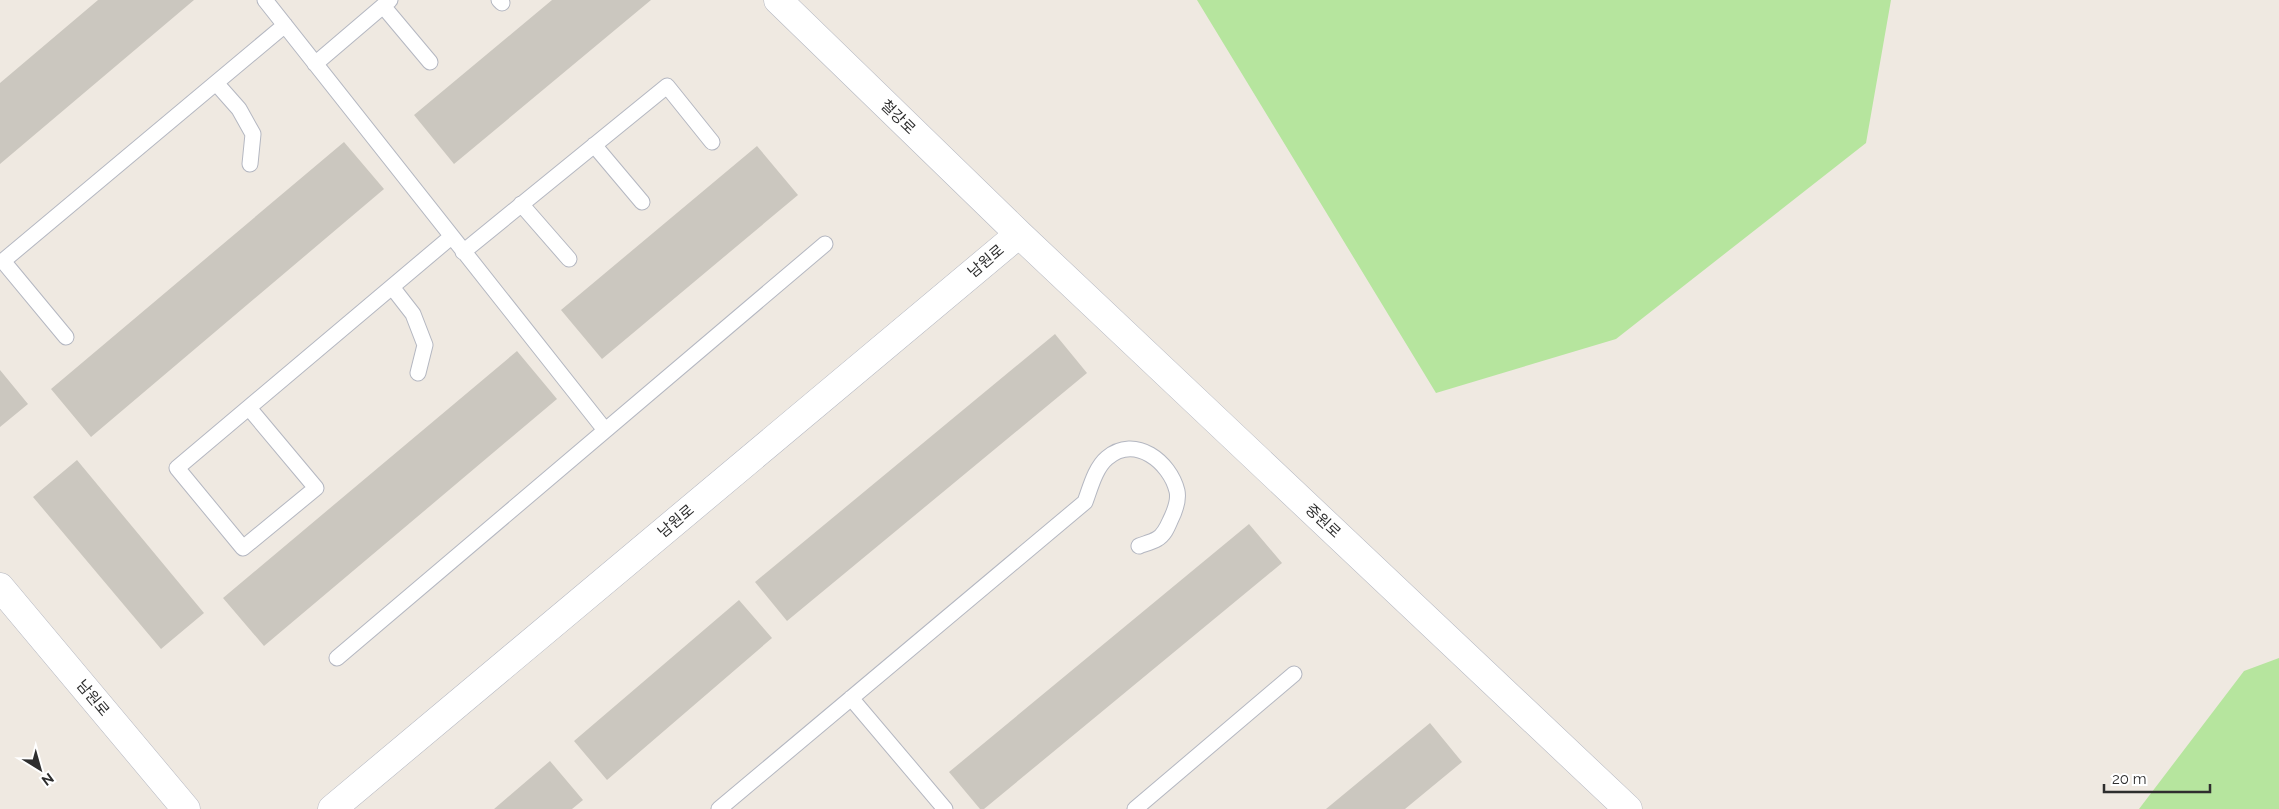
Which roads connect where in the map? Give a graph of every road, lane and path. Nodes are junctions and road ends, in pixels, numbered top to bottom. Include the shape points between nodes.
1 (265, 0) edge
2 (778, 0) edge
3 (387, 3) edge
4 (285, 25) junction
5 (430, 62) dead end
6 (315, 64) junction
7 (216, 83) junction
8 (712, 142) dead end
9 (594, 145) junction
10 (250, 164) dead end
11 (642, 202) dead end
12 (521, 204) junction
13 (1019, 234) junction
14 (451, 236) junction
15 (825, 244) dead end
16 (463, 252) junction
17 (569, 259) dead end
18 (392, 287) junction
19 (66, 337) dead end
20 (418, 373) dead end
21 (249, 408) junction
22 (606, 430) junction
23 (1139, 546) dead end
24 (5, 603) edge
25 (337, 658) dead end
26 (1294, 674) dead end
27 (851, 698) junction
28 (186, 809) edge
29 (332, 809) edge
30 (719, 809) edge
31 (945, 809) edge
32 (1135, 809) edge
33 (1628, 809) edge

1 - 4 lane
2 - 13 street, 철강로
3 - 5 lane
3 - 6 lane
4 - 6 lane
4 - 7 lane
6 - 14 lane
7 - 10 lane via 239,109 253,134
7 - 19 lane via 3,261
8 - 9 lane via 667,86
9 - 11 lane
9 - 12 lane
12 - 16 lane
12 - 17 lane
13 - 29 street, 남원로
13 - 33 street, 중원로
14 - 16 lane
14 - 18 lane
15 - 22 lane
16 - 22 lane
18 - 20 lane via 413,314 425,345
18 - 21 lane
21 - 21 lane via 177,468 243,548 316,488
22 - 25 lane
23 - 27 lane via 1156,540 1166,530 1178,493 1170,474 1159,460 1145,451 1123,450 1107,458 1098,470 1085,502
24 - 28 street, 남원로
26 - 32 lane
27 - 30 lane
27 - 31 lane

